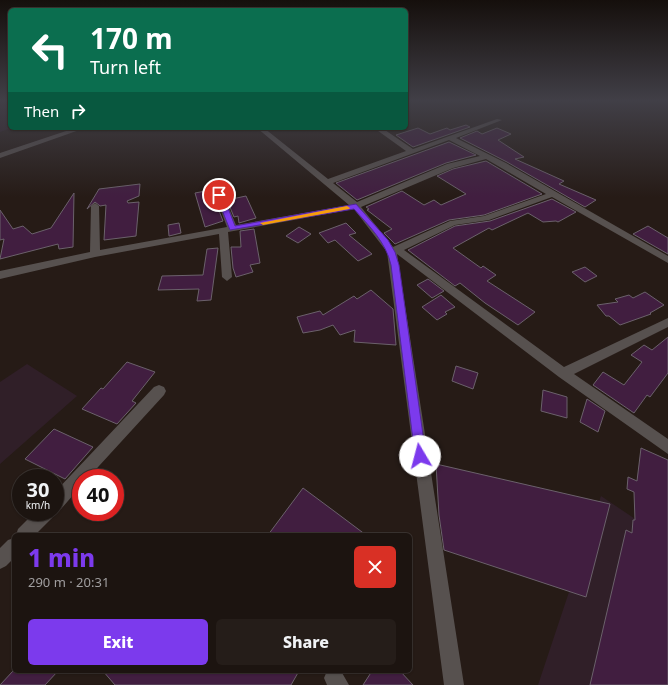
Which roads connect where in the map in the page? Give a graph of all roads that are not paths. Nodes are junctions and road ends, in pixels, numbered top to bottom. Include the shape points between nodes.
1 (63, 133) edge
2 (270, 133) edge
3 (384, 133) edge
4 (463, 133) edge
5 (450, 138) junction
6 (42, 142) junction
7 (50, 147) dead end
8 (413, 152) junction
9 (0, 156) edge
10 (487, 157) junction
11 (328, 182) junction
12 (215, 184) dead end
13 (553, 194) junction
14 (95, 206) dead end
15 (356, 206) junction
16 (228, 230) junction
17 (395, 251) junction
18 (95, 254) junction
19 (668, 260) edge
20 (0, 275) edge
21 (227, 278) dead end
22 (667, 323) edge
23 (564, 373) junction
24 (159, 391) dead end
25 (668, 447) edge
26 (64, 492) edge
27 (37, 521) edge
28 (26, 533) edge
29 (12, 548) edge
30 (0, 560) edge
31 (454, 685) edge

1 - 6 street
2 - 11 street
3 - 8 street
4 - 5 street
5 - 8 street
5 - 10 street
6 - 7 street
6 - 9 street
8 - 11 street
10 - 13 street
10 - 15 street via 461,162
11 - 15 street
12 - 16 street
13 - 17 street via 486,218 453,222
13 - 19 street
14 - 18 street
15 - 16 street
15 - 17 street
16 - 18 street
16 - 21 street
17 - 23 street
17 - 31 street via 410,387
18 - 20 street
22 - 23 street
23 - 25 street
24 - 26 street
27 - 28 street
29 - 30 street

